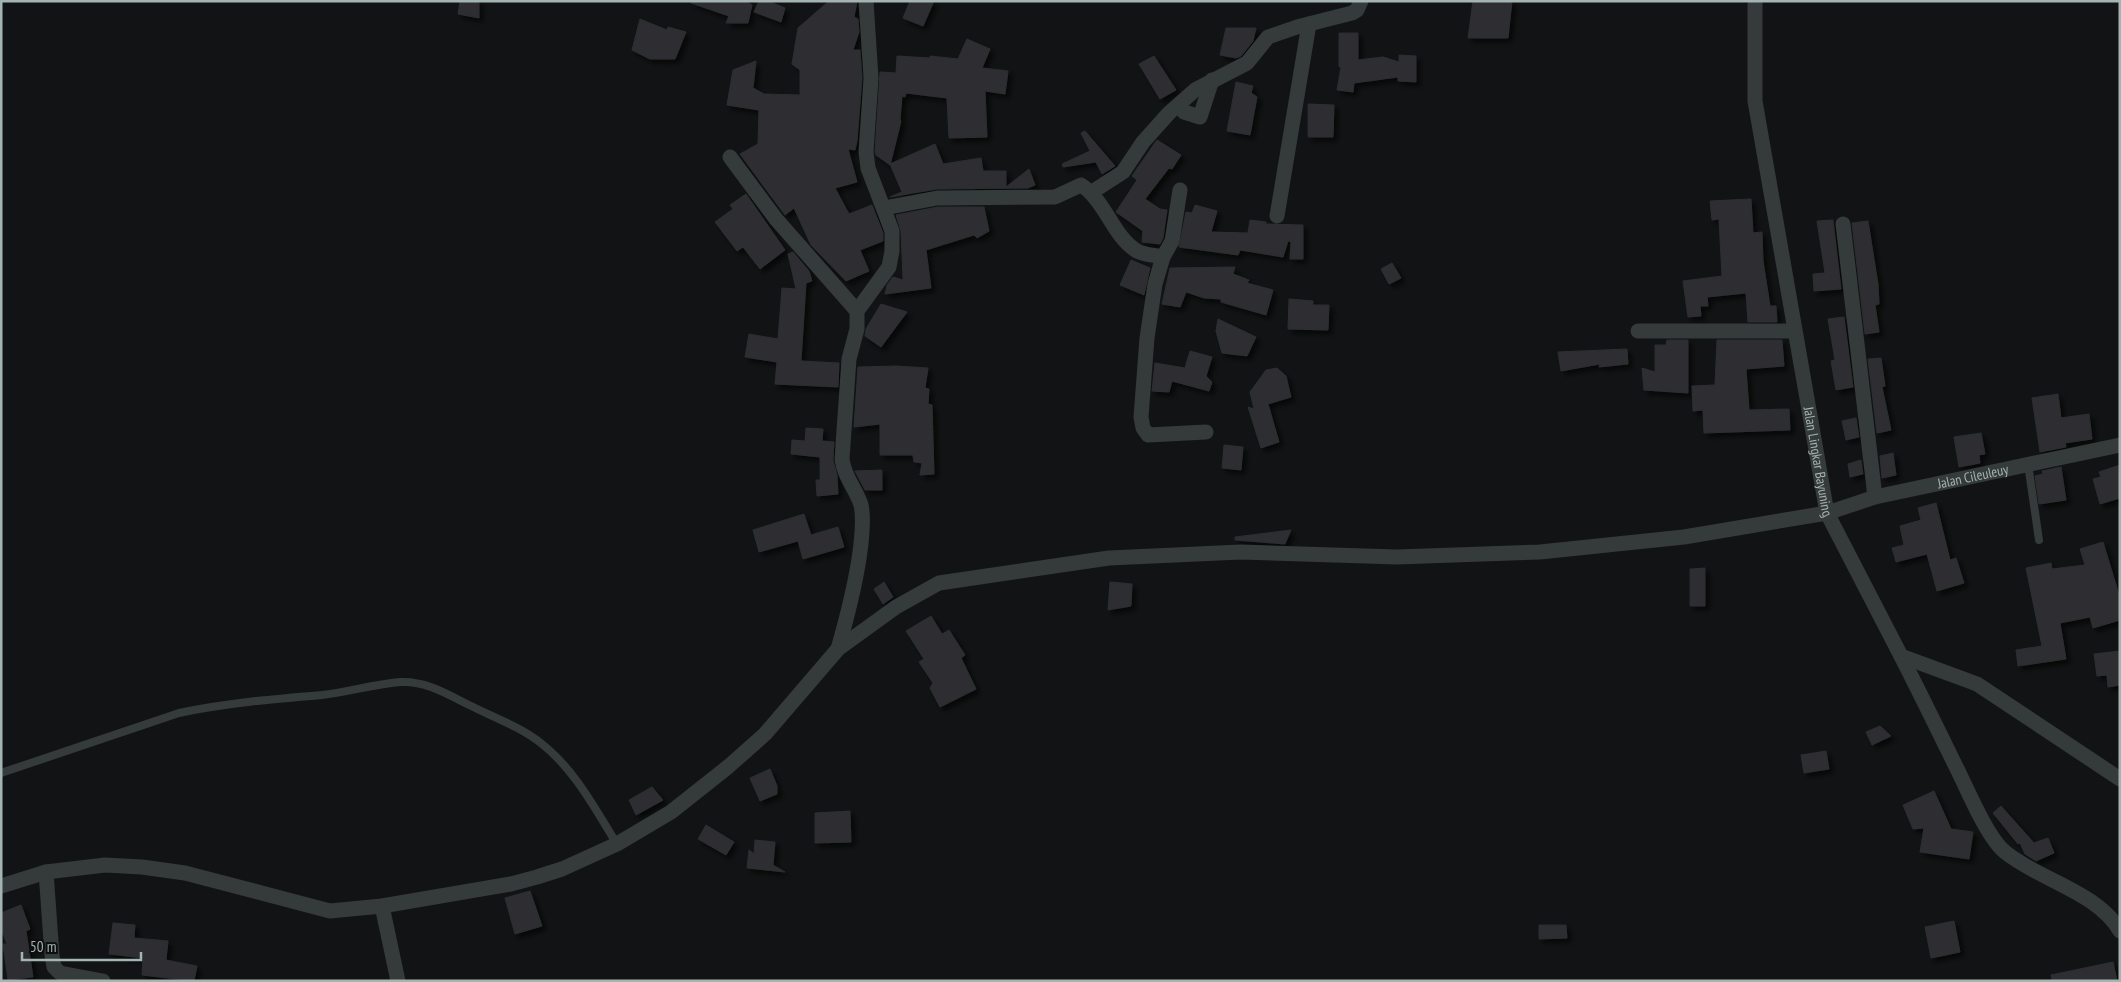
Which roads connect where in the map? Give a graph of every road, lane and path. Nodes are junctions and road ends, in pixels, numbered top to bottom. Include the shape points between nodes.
1 (866, 1) edge
2 (1361, 1) edge
3 (1755, 1) edge
4 (1309, 24) junction
5 (1212, 80) junction
6 (1184, 112) dead end
7 (730, 157) dead end
8 (1180, 190) dead end
9 (1092, 192) junction
10 (884, 208) junction
11 (1276, 216) dead end
12 (1843, 224) dead end
13 (1163, 257) junction
14 (856, 311) junction
15 (1638, 330) dead end
16 (1794, 331) junction
17 (1206, 432) dead end
18 (2120, 445) edge
19 (2028, 464) junction
20 (1875, 497) junction
21 (1827, 513) junction
22 (2039, 540) dead end
23 (838, 649) junction
24 (1901, 656) junction
25 (1, 773) edge
26 (2120, 779) edge
27 (617, 844) junction
28 (46, 872) junction
29 (1, 886) edge
30 (382, 906) junction
31 (2120, 930) edge
32 (103, 981) edge
33 (398, 981) edge

1 - 10 street via 871,78 866,152 868,168
2 - 4 street via 1352,13
3 - 16 street, Jalan Lingkar Bayuning via 1755,101
4 - 5 street via 1268,37 1247,63
4 - 11 street
5 - 6 street via 1200,117
5 - 9 street via 1195,90 1169,114 1123,172
7 - 14 street via 776,219
8 - 13 street via 1172,241
9 - 10 street via 1081,186 1056,197 937,198
9 - 13 street via 1127,242 1140,252
10 - 14 street via 892,231 889,267
12 - 20 street
13 - 17 street via 1155,284 1147,338 1143,428 1155,436
14 - 23 street via 857,329 849,359 842,459 843,470 861,505 863,520 851,604
15 - 16 street
16 - 21 street, Jalan Lingkar Bayuning
18 - 19 street, Jalan Cileuleuy
19 - 20 street, Jalan Cileuleuy
19 - 22 lane
20 - 21 street, Jalan Cileuleuy
21 - 23 street, Jalan Cileuleuy via 1684,537 1540,552 1397,557 1241,552 1109,558 940,583 896,607
21 - 24 street, Jalan Lingkar Bayuning
23 - 27 street via 765,734 729,766 671,812
24 - 26 street via 1977,684
24 - 31 street, Jalan Lingkar Bayuning via 1981,818 2003,851 2042,876 2098,904
25 - 27 lane via 179,713 401,682 441,691 541,743 577,781
27 - 30 street via 562,869 511,884
28 - 29 street
28 - 30 street via 105,865 142,867 185,873 330,911
28 - 32 street via 54,967 60,973
30 - 33 street

